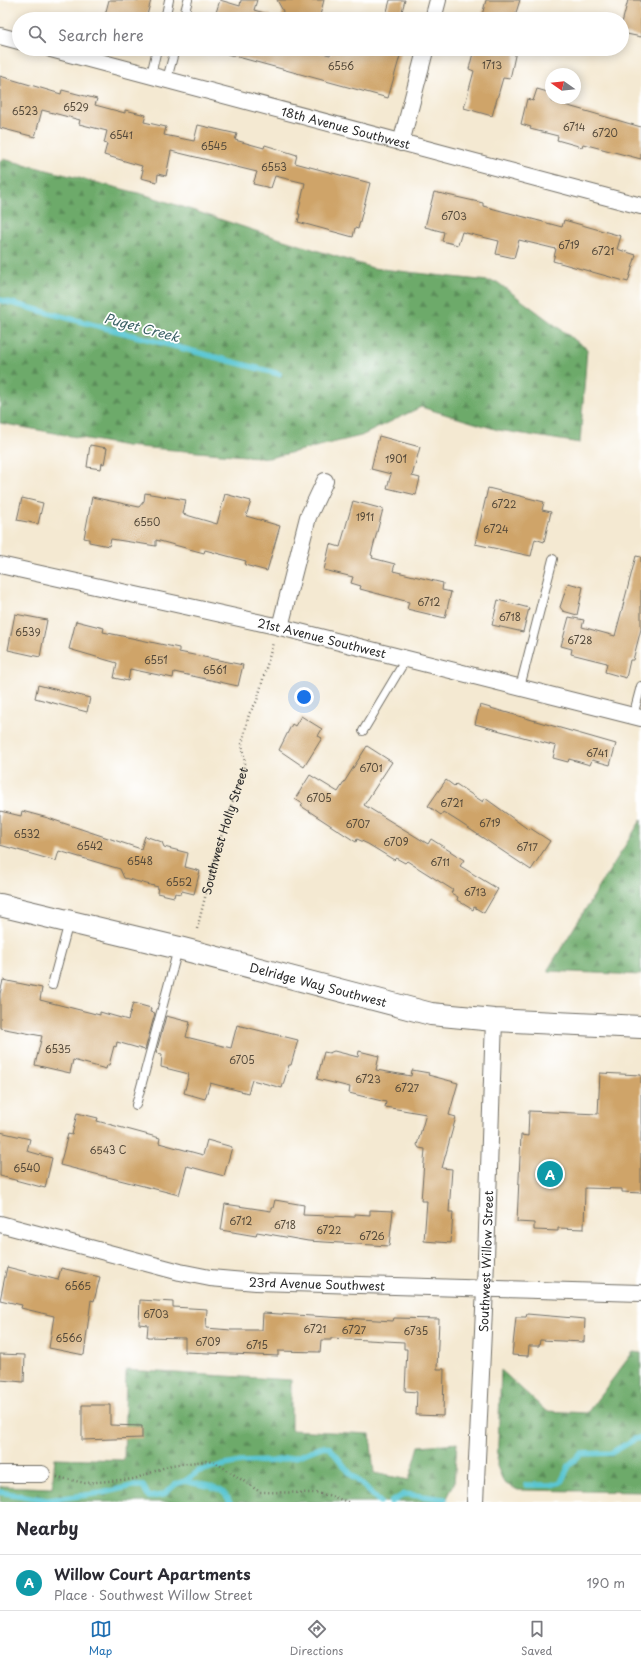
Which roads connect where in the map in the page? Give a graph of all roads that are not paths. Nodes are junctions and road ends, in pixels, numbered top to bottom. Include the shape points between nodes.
1 (169, 0) edge
2 (188, 0) edge
3 (438, 0) edge
4 (166, 12) edge
5 (185, 12) edge
6 (435, 12) edge
7 (0, 36) edge
8 (12, 39) edge
9 (78, 56) edge
10 (155, 56) edge
11 (173, 56) edge
12 (424, 56) edge
13 (151, 75) junction
14 (167, 79) junction
15 (401, 143) junction
16 (641, 206) edge
17 (325, 481) dead end
18 (553, 559) dead end
19 (0, 565) edge
20 (280, 627) junction
21 (406, 658) junction
22 (641, 686) edge
23 (520, 687) junction
24 (637, 717) edge
25 (363, 731) dead end
26 (0, 905) edge
27 (69, 922) junction
28 (179, 948) junction
29 (52, 985) dead end
30 (494, 1020) junction
31 (641, 1027) edge
32 (136, 1105) dead end
33 (0, 1224) edge
34 (486, 1288) junction
35 (641, 1293) edge
36 (0, 1474) edge
37 (42, 1474) road end
38 (475, 1502) edge

1 - 4 lane
2 - 5 lane
3 - 6 street
7 - 8 street
9 - 13 street, 18th Avenue Southwest
10 - 13 lane
11 - 14 lane
12 - 15 street
13 - 14 street, 18th Avenue Southwest
14 - 15 street, 18th Avenue Southwest
15 - 16 street, 18th Avenue Southwest
17 - 20 street via 308,517
18 - 23 lane
19 - 20 street, 21st Avenue Southwest
20 - 21 street, 21st Avenue Southwest
21 - 23 street, 21st Avenue Southwest
21 - 25 lane
22 - 24 lane
23 - 24 street, 21st Avenue Southwest
26 - 27 main road, Delridge Way Southwest
27 - 28 main road, Delridge Way Southwest
27 - 29 lane
28 - 30 main road, Delridge Way Southwest via 431,1014
28 - 32 lane
30 - 31 main road, Delridge Way Southwest
30 - 34 street, Southwest Willow Street
33 - 34 street, 23rd Avenue Southwest via 210,1278 256,1282
34 - 35 street, 23rd Avenue Southwest
34 - 38 street, Southwest Willow Street
36 - 37 street

